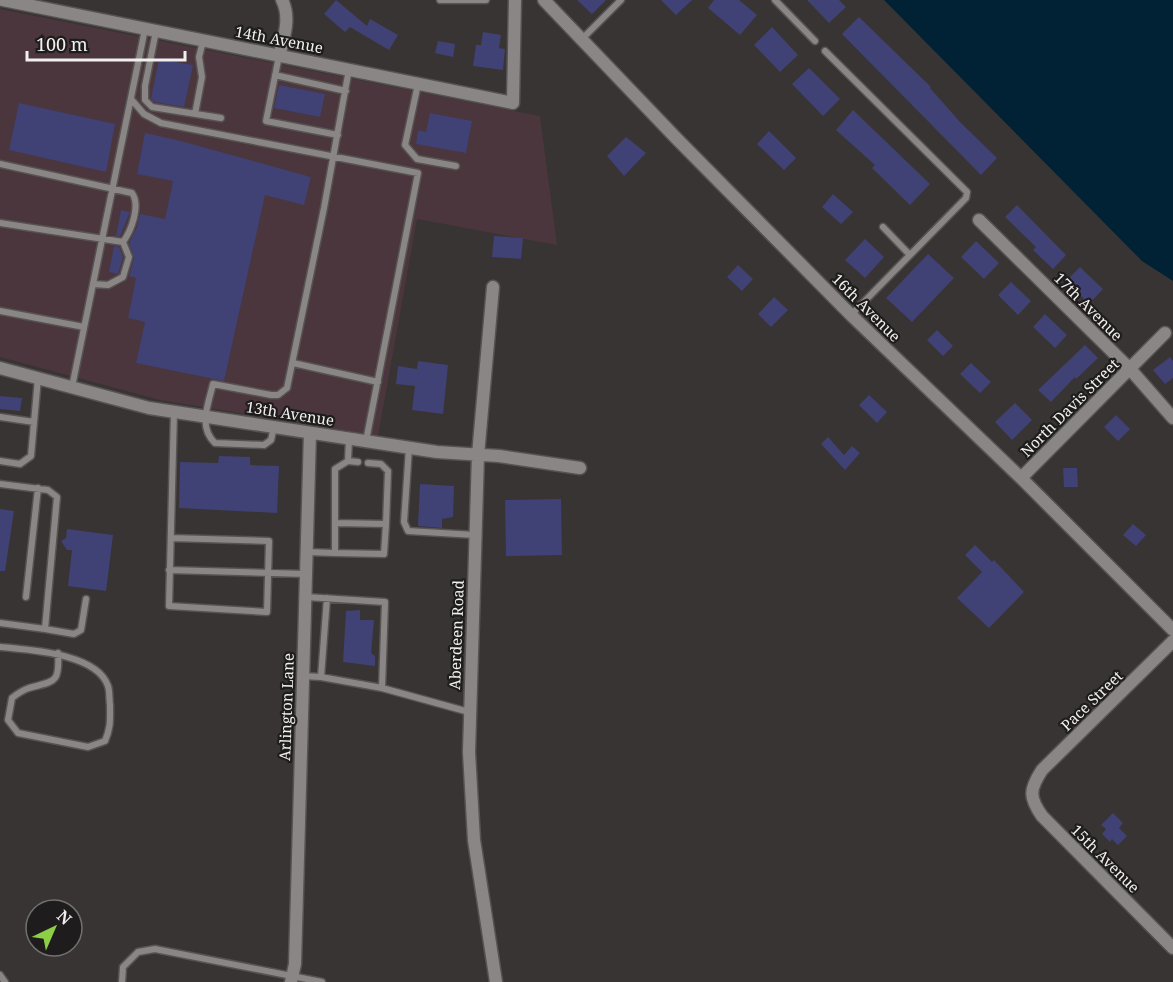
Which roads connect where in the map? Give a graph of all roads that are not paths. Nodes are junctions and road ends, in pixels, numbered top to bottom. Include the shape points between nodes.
1 (3, 0) edge
2 (282, 0) edge
3 (440, 0) edge
4 (486, 0) edge
5 (516, 0) edge
6 (544, 0) edge
7 (555, 0) edge
8 (621, 0) edge
9 (775, 0) edge
10 (27, 2) edge
11 (558, 14) junction
12 (151, 30) junction
13 (203, 40) junction
14 (581, 40) junction
15 (815, 41) dead end
16 (825, 51) dead end
17 (279, 56) junction
18 (350, 69) junction
19 (275, 75) junction
20 (418, 83) junction
21 (346, 91) junction
22 (131, 99) junction
23 (195, 114) junction
24 (221, 118) dead end
25 (338, 135) junction
26 (334, 155) junction
27 (0, 164) edge
28 (456, 166) dead end
29 (112, 188) junction
30 (979, 220) dead end
31 (0, 223) edge
32 (883, 227) dead end
33 (101, 240) junction
34 (123, 242) junction
35 (909, 254) junction
36 (93, 284) junction
37 (493, 287) dead end
38 (0, 311) edge
39 (851, 315) junction
40 (84, 327) junction
41 (1165, 333) dead end
42 (292, 363) junction
43 (0, 368) edge
44 (1130, 369) junction
45 (38, 378) junction
46 (378, 382) junction
47 (72, 387) junction
48 (174, 411) junction
49 (206, 416) junction
50 (0, 417) edge
51 (1173, 418) edge
52 (34, 422) junction
53 (274, 427) junction
54 (310, 433) junction
55 (349, 439) junction
56 (366, 441) junction
57 (410, 447) junction
58 (478, 455) junction
59 (0, 461) edge
60 (348, 461) junction
61 (358, 462) dead end
62 (368, 463) dead end
63 (580, 468) dead end
64 (1021, 478) junction
65 (0, 484) edge
66 (38, 488) junction
67 (336, 523) junction
68 (386, 524) junction
69 (475, 535) junction
70 (171, 538) junction
71 (307, 552) junction
72 (335, 553) junction
73 (169, 570) junction
74 (267, 573) junction
75 (307, 574) junction
76 (26, 597) dead end
77 (305, 597) junction
78 (327, 598) junction
79 (86, 599) dead end
80 (0, 623) edge
81 (45, 628) junction
82 (1173, 630) edge
83 (1173, 641) edge
84 (0, 646) edge
85 (58, 653) junction
86 (303, 676) junction
87 (321, 677) junction
88 (382, 688) junction
89 (469, 712) junction
90 (1033, 784) joint
91 (1173, 948) edge
92 (0, 975) edge
93 (292, 979) edge
94 (5, 982) edge
95 (122, 982) edge
96 (322, 982) edge
97 (496, 982) edge

1 - 10 street, 14th Avenue
2 - 17 street via 286,7 285,26
3 - 4 lane
5 - 20 street, 14th Avenue via 513,103
6 - 11 street, 16th Avenue
7 - 11 street
8 - 14 lane
9 - 15 lane
10 - 12 street, 14th Avenue
11 - 14 street, 16th Avenue
12 - 13 street, 14th Avenue
12 - 22 lane
12 - 23 lane via 145,100 152,107
13 - 17 street, 14th Avenue
13 - 23 lane
14 - 39 street, 16th Avenue
16 - 35 lane via 968,192
17 - 18 street, 14th Avenue
17 - 19 lane
18 - 20 street, 14th Avenue
18 - 21 lane
19 - 21 lane
19 - 25 lane via 266,121
20 - 28 lane via 405,145 417,159
21 - 25 lane
22 - 26 lane via 144,114 161,123
22 - 29 lane
23 - 24 lane
25 - 26 lane
26 - 42 lane
26 - 46 lane via 418,173
27 - 29 lane
29 - 33 lane
29 - 34 lane via 132,192 135,197 129,232
30 - 44 street, 17th Avenue
31 - 33 lane
32 - 35 lane
33 - 34 lane
33 - 36 lane
34 - 36 lane via 129,256 123,277 108,285
35 - 39 lane
36 - 40 lane
37 - 58 street, Aberdeen Road
38 - 40 lane
39 - 64 street, 16th Avenue
40 - 47 lane
41 - 44 street, North Davis Street
42 - 46 lane
42 - 49 lane via 287,388 278,395 213,384
43 - 45 street, 13th Avenue
44 - 51 street, 17th Avenue
44 - 64 street, North Davis Street
45 - 47 street, 13th Avenue
45 - 52 lane
46 - 56 lane
47 - 48 street, 13th Avenue
48 - 49 street, 13th Avenue
48 - 70 lane
49 - 53 street, 13th Avenue
49 - 53 lane via 208,437 222,445 264,445 271,440
50 - 52 lane
52 - 59 lane via 31,456 20,464
53 - 54 street, 13th Avenue
54 - 55 street, 13th Avenue
54 - 71 street, Arlington Lane
55 - 56 street, 13th Avenue
55 - 60 lane
56 - 57 street, 13th Avenue
57 - 58 street, 13th Avenue
57 - 69 lane via 404,522 408,531
58 - 63 street, 13th Avenue
58 - 69 street, Aberdeen Road
60 - 61 lane
60 - 67 lane via 336,469
62 - 68 lane via 381,464 388,471
64 - 82 street, 16th Avenue
65 - 66 lane
66 - 76 lane
66 - 81 lane via 57,498
67 - 68 lane
67 - 72 lane
68 - 72 lane via 384,554
69 - 89 street, Aberdeen Road
70 - 73 lane
70 - 74 lane via 269,541
71 - 72 lane
71 - 75 street, Arlington Lane
73 - 74 lane
73 - 74 lane via 169,606 267,612
74 - 75 lane
75 - 77 street, Arlington Lane
77 - 78 lane
77 - 86 street, Arlington Lane
78 - 87 lane
78 - 88 lane via 385,602
79 - 81 lane via 81,630 74,634
80 - 81 lane
83 - 90 street, Pace Street via 1042,770
84 - 85 lane
85 - 85 lane via 102,676 109,687 111,727 105,741 88,747 18,733 8,720 12,698 54,679 59,669
86 - 87 lane
86 - 93 street, Arlington Lane
87 - 88 lane
88 - 89 lane
89 - 97 street, Aberdeen Road via 474,840
90 - 91 street, 15th Avenue via 1032,801 1042,816
92 - 94 lane
93 - 95 lane via 155,949 138,952 123,967
93 - 96 lane

